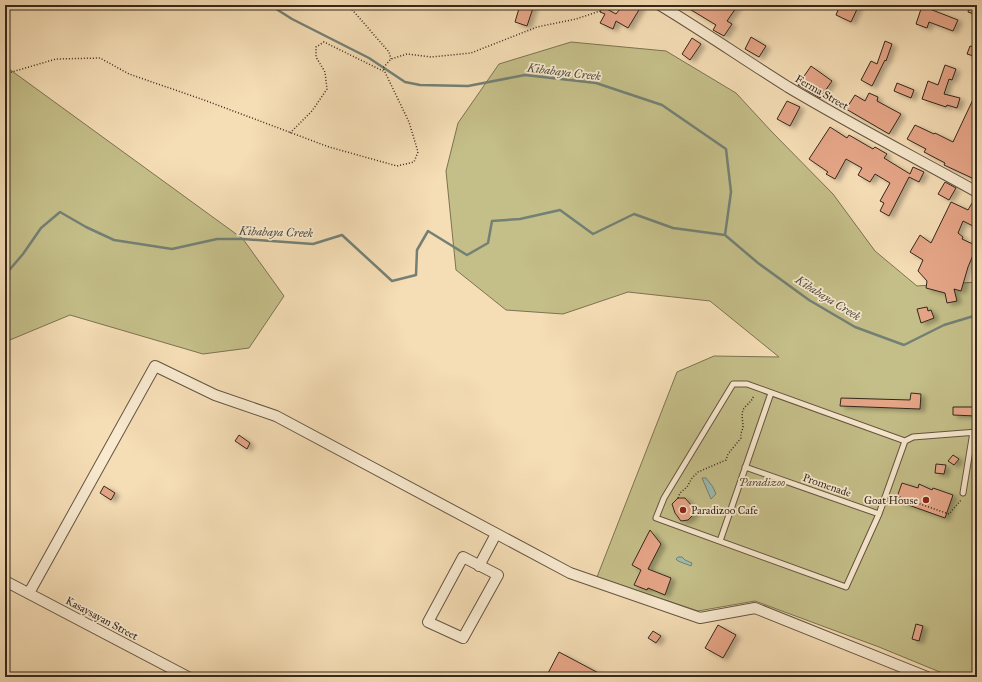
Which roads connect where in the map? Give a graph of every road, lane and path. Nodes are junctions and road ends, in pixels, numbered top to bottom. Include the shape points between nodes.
1 (348, 5) edge
2 (605, 5) edge
3 (660, 5) edge
4 (391, 59) junction
5 (384, 71) junction
6 (5, 74) edge
7 (290, 133) junction
8 (977, 192) edge
9 (756, 387) junction
10 (771, 393) junction
11 (975, 432) edge
12 (905, 441) junction
13 (745, 468) junction
14 (887, 492) junction
15 (963, 493) joint
16 (678, 498) dead end
17 (879, 514) junction
18 (496, 534) junction
19 (720, 541) junction
20 (479, 566) junction
21 (5, 581) edge
22 (30, 593) junction
23 (188, 677) edge
24 (927, 677) edge

1 - 4 path via 389,52
2 - 4 path via 600,11 537,27 470,53 431,57 407,54
3 - 8 street, Ferma Street via 794,90
4 - 5 path via 383,68
5 - 7 path via 324,42 316,47 316,57 325,72 328,89 312,111
5 - 7 path via 410,122 418,152 414,162 397,166
6 - 7 path via 56,60 100,58 129,74
9 - 10 lane
9 - 16 path via 753,399 741,418 741,438 726,460 698,472
9 - 19 lane via 733,384 664,498 656,518
10 - 12 lane
10 - 13 lane
11 - 12 lane
11 - 15 lane
12 - 14 lane
13 - 17 lane, Promenade
13 - 19 lane
14 - 15 path via 949,514
14 - 17 lane
17 - 19 lane via 846,587
18 - 20 street
18 - 22 street via 276,416 216,395 155,366
18 - 24 street via 570,573 700,618 755,608
20 - 20 street via 463,557 428,622 463,638 498,575
21 - 22 street, Kasaysayan Street
22 - 23 street, Kasaysayan Street

